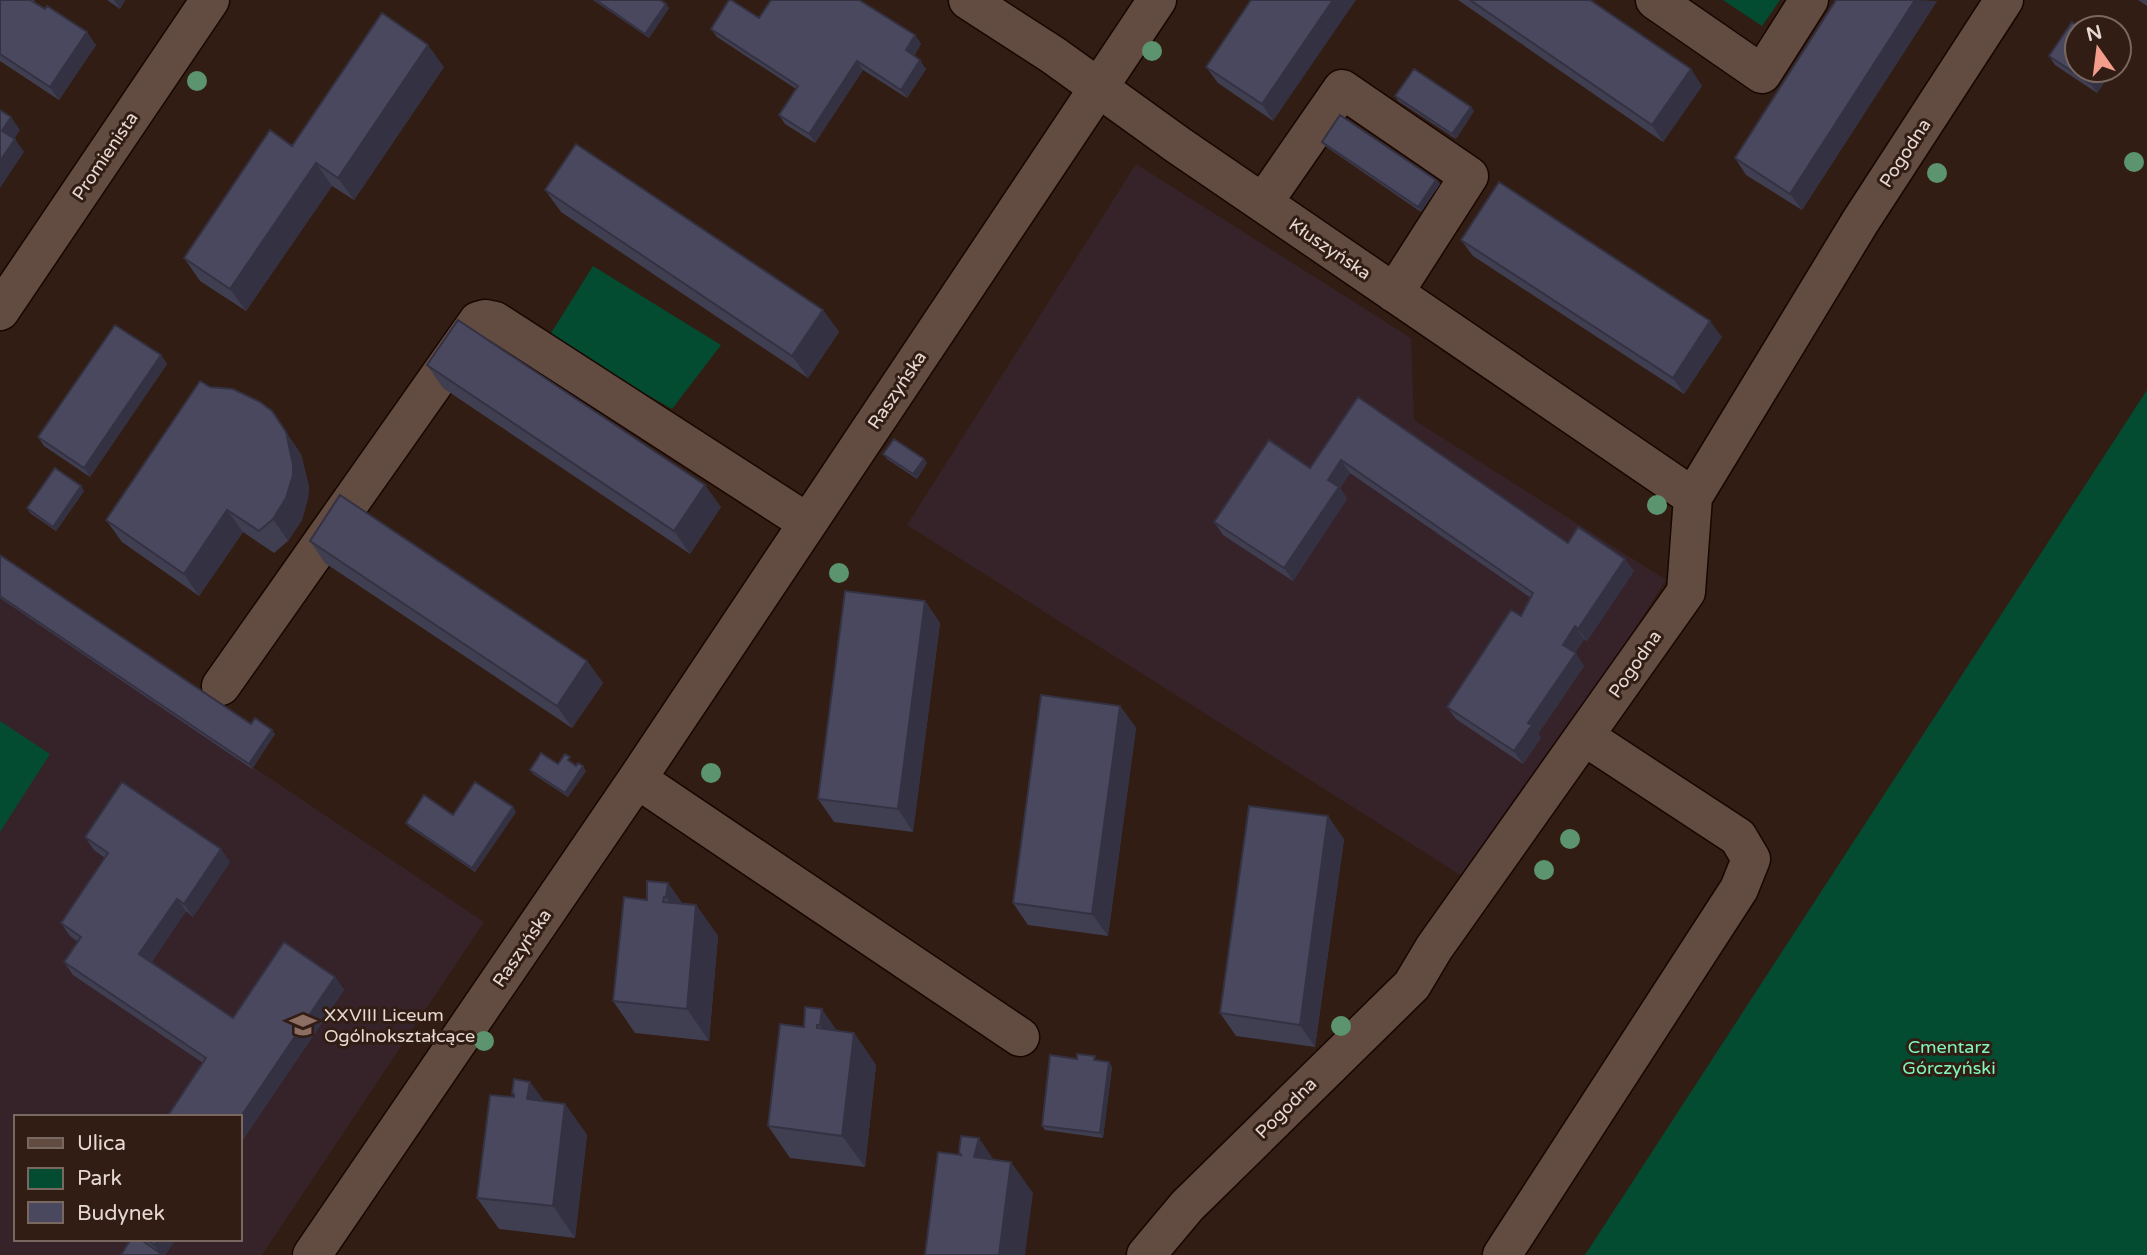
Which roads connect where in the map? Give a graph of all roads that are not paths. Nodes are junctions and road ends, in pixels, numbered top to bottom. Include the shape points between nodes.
1 (211, 0) edge
2 (968, 0) edge
3 (1157, 0) edge
4 (1655, 0) edge
5 (1808, 0) edge
6 (2004, 0) edge
7 (1100, 87) junction
8 (1263, 203) junction
9 (1394, 293) junction
10 (0, 312) edge
11 (1693, 497) junction
12 (807, 523) junction
13 (221, 686) dead end
14 (1584, 736) junction
15 (636, 779) junction
16 (1020, 1037) dead end
17 (312, 1255) edge
18 (1146, 1255) edge
19 (1502, 1255) edge

1 - 10 street, Promienista
2 - 7 street, Kłuszyńska
3 - 7 street, Raszyńska
4 - 5 street via 1762,74
6 - 11 street, Pogodna via 1860,222
7 - 8 street, Kłuszyńska
7 - 12 street, Raszyńska
8 - 9 street, Kłuszyńska
8 - 9 street via 1342,89 1469,176
9 - 11 street, Kłuszyńska
11 - 14 street, Pogodna via 1686,592
12 - 13 street via 495,321 478,321
12 - 15 street, Raszyńska
14 - 18 street, Pogodna via 1412,985 1187,1206
14 - 19 street via 1738,837 1751,859 1739,889
15 - 16 street
15 - 17 street, Raszyńska

